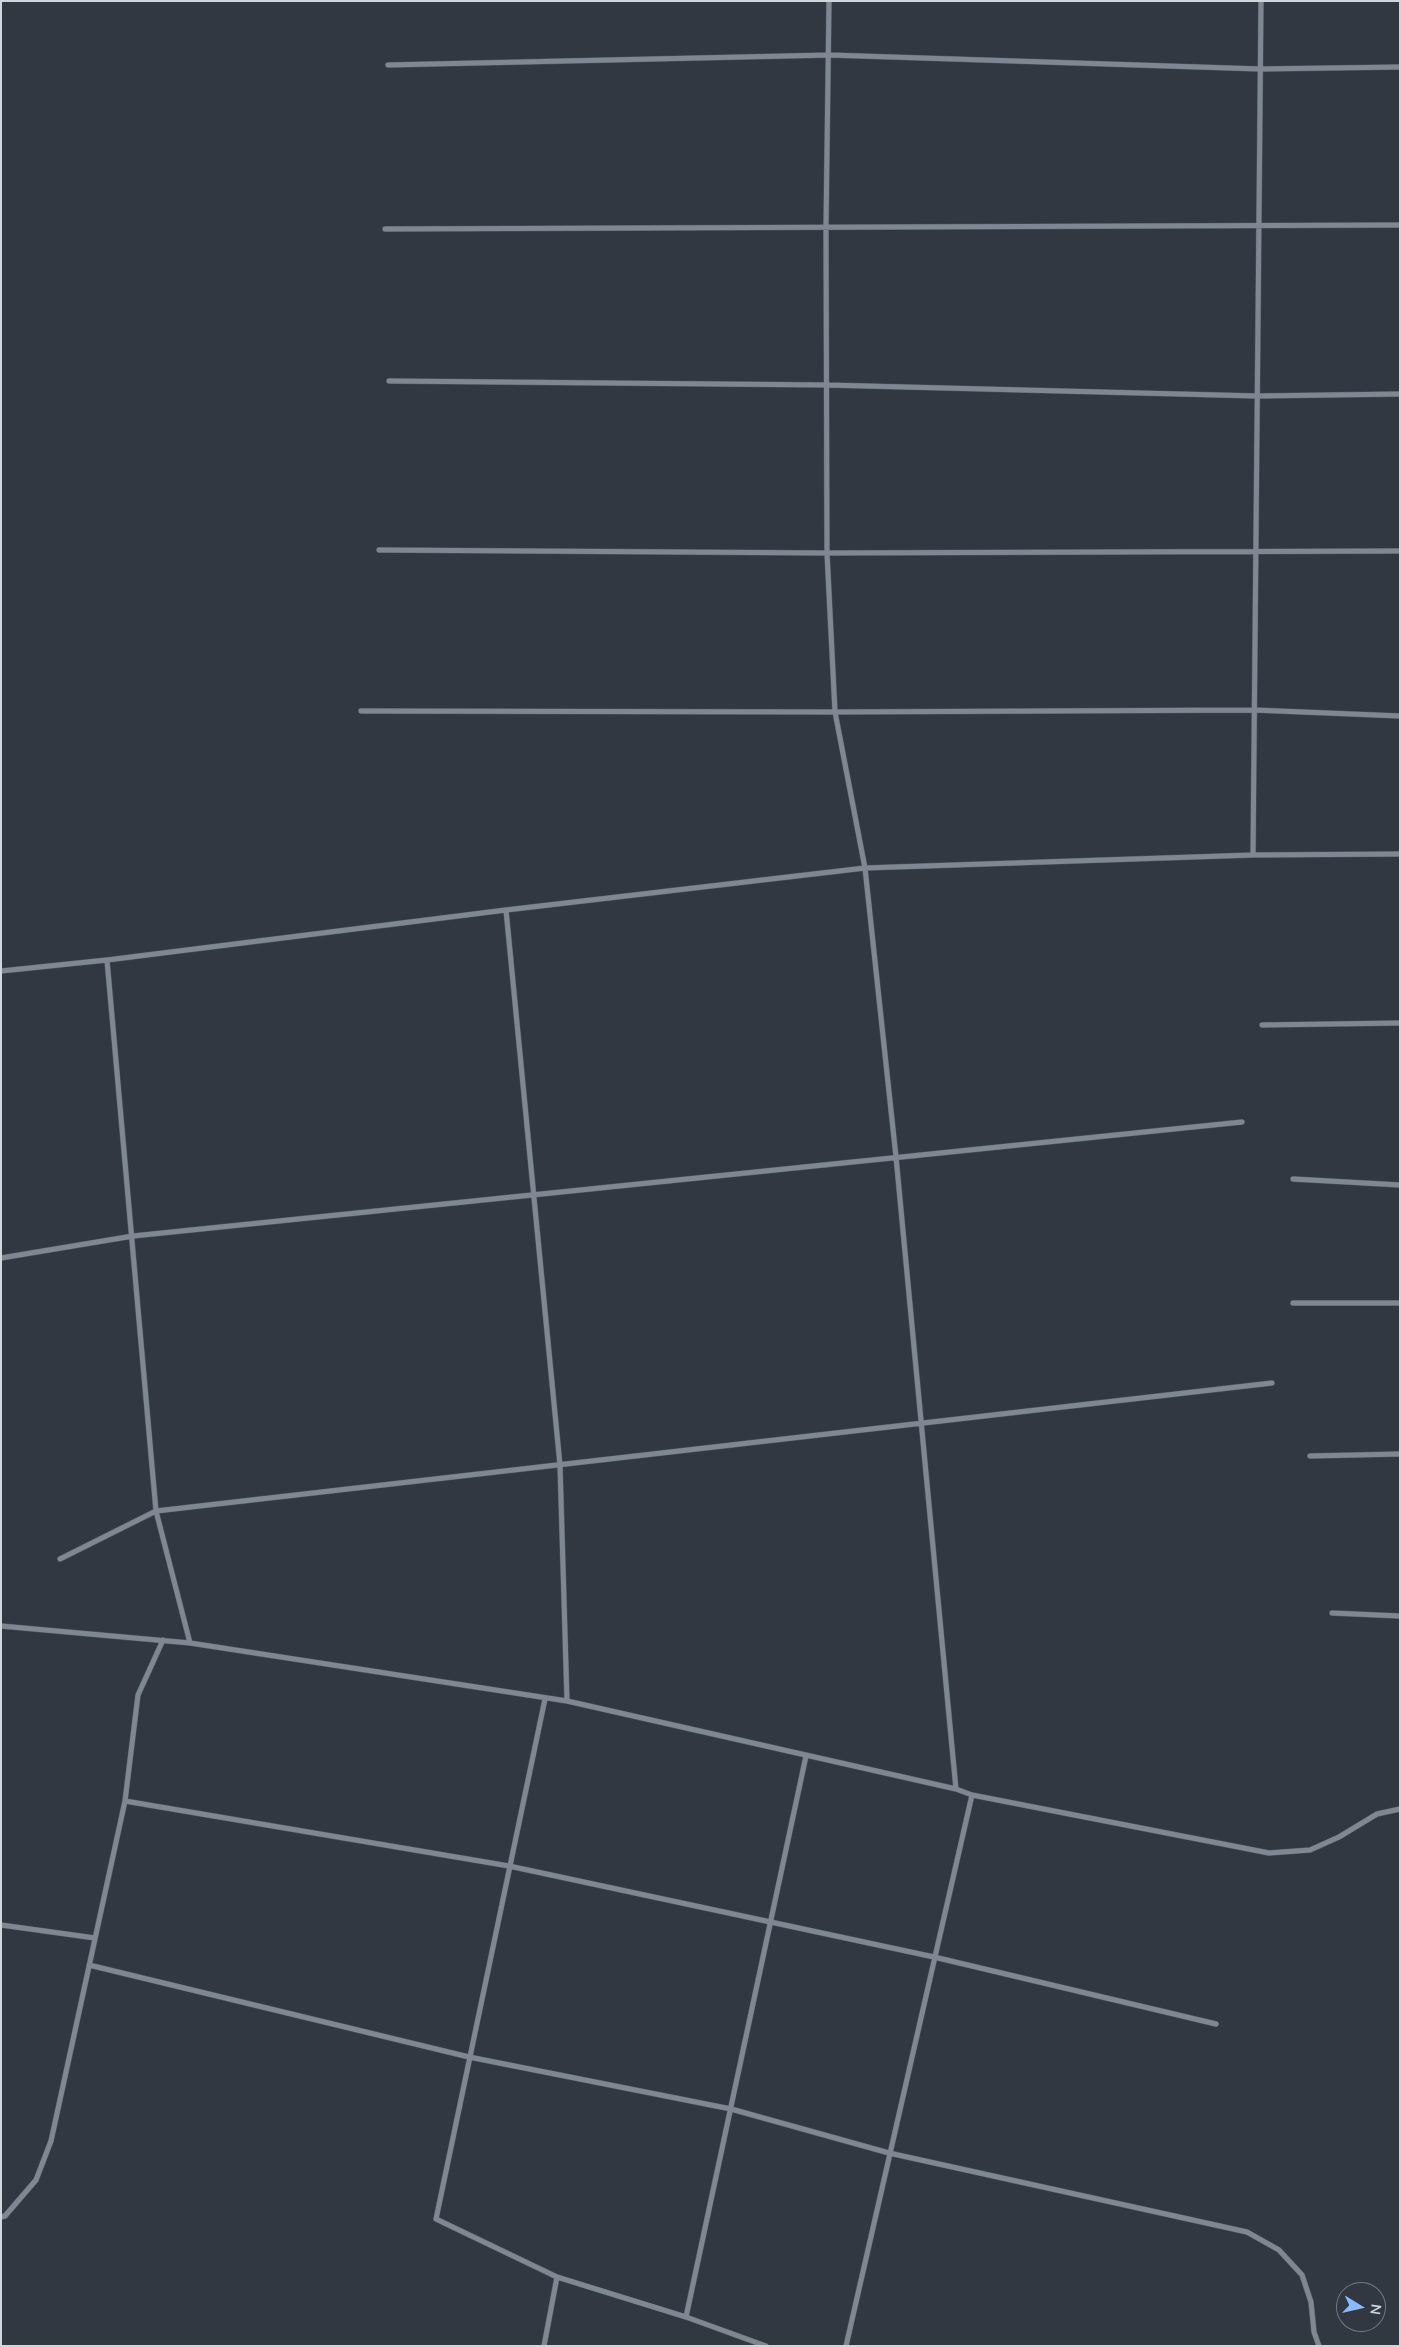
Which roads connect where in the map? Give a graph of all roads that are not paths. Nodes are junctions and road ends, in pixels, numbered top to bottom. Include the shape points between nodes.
1 (829, 1) edge
2 (1261, 1) edge
3 (830, 55) junction
4 (388, 65) dead end
5 (1400, 67) edge
6 (1260, 69) junction
7 (1400, 225) edge
8 (826, 227) junction
9 (1259, 227) junction
10 (385, 229) dead end
11 (389, 381) dead end
12 (827, 385) junction
13 (1400, 394) edge
14 (1257, 396) junction
15 (379, 550) dead end
16 (1400, 551) edge
17 (1256, 552) junction
18 (827, 553) junction
19 (361, 710) dead end
20 (1254, 710) junction
21 (835, 712) junction
22 (1400, 716) edge
23 (1400, 854) edge
24 (1253, 855) junction
25 (865, 868) junction
26 (506, 910) junction
27 (107, 960) junction
28 (1, 971) edge
29 (1400, 1023) edge
30 (1262, 1025) dead end
31 (1242, 1122) dead end
32 (896, 1157) junction
33 (1293, 1179) dead end
34 (1400, 1185) edge
35 (536, 1195) junction
36 (133, 1236) junction
37 (1, 1258) edge
38 (1293, 1303) dead end
39 (1400, 1303) edge
40 (1272, 1383) dead end
41 (920, 1423) junction
42 (1400, 1454) edge
43 (1310, 1456) dead end
44 (560, 1464) junction
45 (156, 1511) junction
46 (60, 1560) dead end
47 (1332, 1613) dead end
48 (1400, 1616) edge
49 (1, 1626) edge
50 (163, 1640) junction
51 (190, 1643) junction
52 (545, 1699) junction
53 (567, 1701) junction
54 (806, 1756) junction
55 (956, 1789) junction
56 (972, 1795) junction
57 (125, 1801) junction
58 (1400, 1809) edge
59 (509, 1866) junction
60 (772, 1923) junction
61 (1, 1925) edge
62 (95, 1938) junction
63 (934, 1957) junction
64 (90, 1965) junction
65 (1216, 2024) dead end
66 (469, 2057) junction
67 (731, 2109) junction
68 (889, 2153) junction
69 (1, 2218) edge
70 (557, 2277) junction
71 (686, 2317) junction
72 (544, 2346) edge
73 (766, 2346) edge
74 (846, 2346) edge
75 (1319, 2346) edge

1 - 3 street
2 - 6 street
3 - 4 street
3 - 6 street
3 - 8 street
5 - 6 street
6 - 9 street
7 - 9 street
8 - 9 street
8 - 10 street
8 - 12 street
9 - 14 street
11 - 12 street
12 - 14 street
12 - 18 street
13 - 14 street
14 - 17 street
15 - 18 street
16 - 17 street
17 - 18 street
17 - 20 street
18 - 21 street
19 - 21 street
20 - 21 street
20 - 22 street
20 - 24 street
21 - 25 street
23 - 24 street
24 - 25 street
25 - 26 street
25 - 32 street
26 - 27 street
26 - 35 street
27 - 28 street
27 - 36 street
29 - 30 street
31 - 32 street
32 - 35 street
32 - 41 street
33 - 34 street
35 - 36 street
35 - 44 street
36 - 37 street
36 - 45 street
38 - 39 street
40 - 41 street
41 - 44 street
41 - 55 street
42 - 43 street
44 - 45 street
44 - 53 street
45 - 46 street
45 - 51 street
47 - 48 street
49 - 50 street
50 - 51 street
50 - 57 street via 138,1695
51 - 52 street
52 - 53 street
52 - 59 street
53 - 54 street
54 - 55 street
54 - 60 street
55 - 56 street
56 - 58 street via 1268,1852 1310,1850 1377,1814
56 - 63 street
57 - 59 street
57 - 62 street
59 - 60 street
59 - 66 street
60 - 63 street
60 - 67 street
61 - 62 street
62 - 64 street
63 - 65 street
63 - 68 street
64 - 66 street
64 - 69 street via 51,2141 36,2180
66 - 67 street
66 - 70 street via 436,2219
67 - 68 street
67 - 71 street
68 - 74 street
68 - 75 street via 1247,2232 1279,2250 1302,2275
70 - 71 street
70 - 72 street
71 - 73 street

